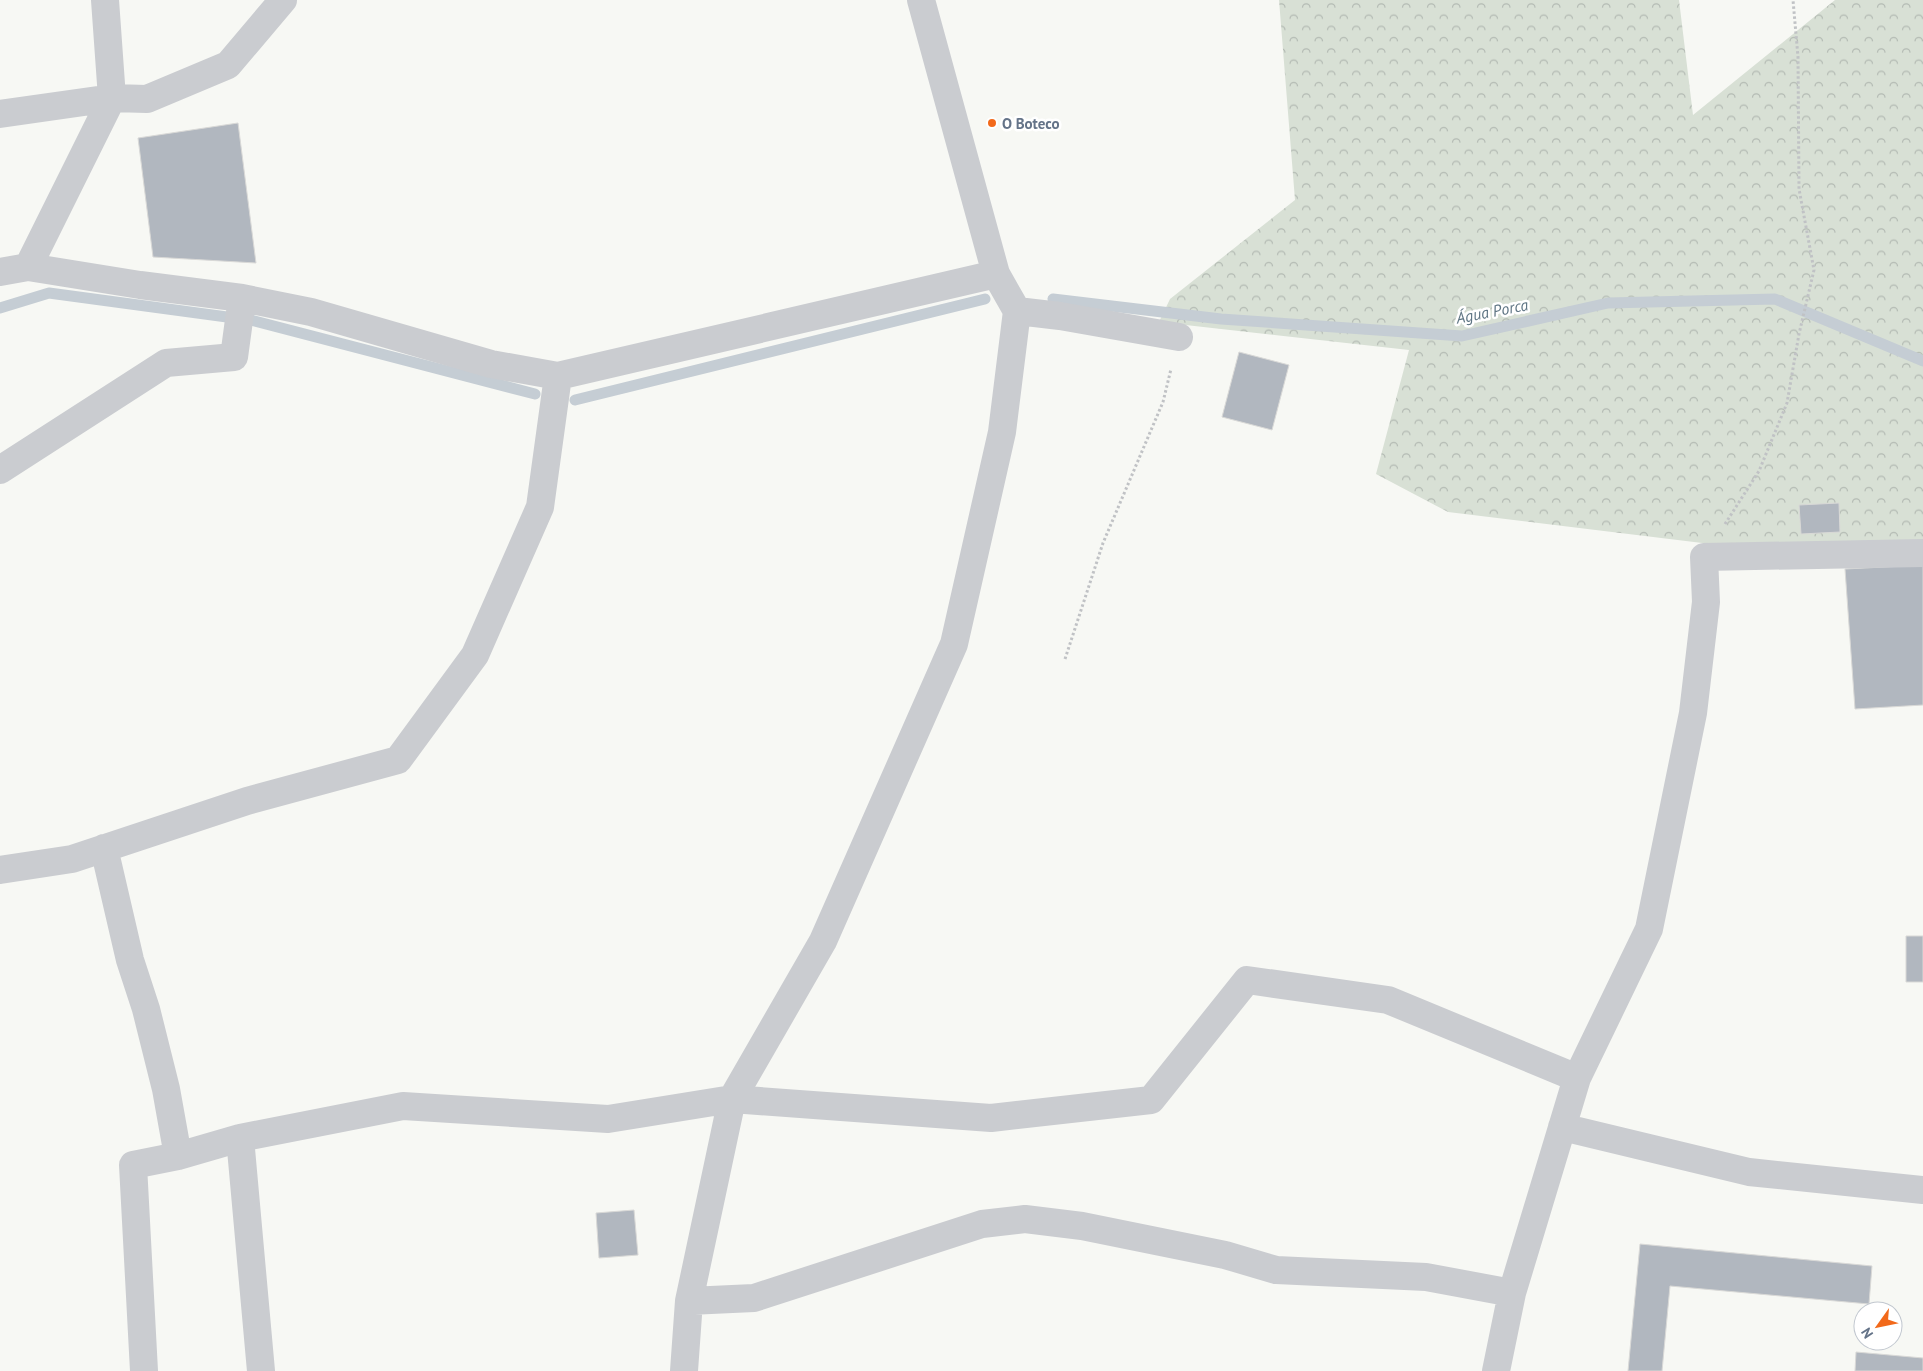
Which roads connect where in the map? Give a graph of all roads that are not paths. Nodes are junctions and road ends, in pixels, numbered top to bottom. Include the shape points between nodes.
1 (105, 0) edge
2 (282, 0) edge
3 (922, 0) edge
4 (112, 98) junction
5 (0, 114) edge
6 (28, 267) junction
7 (0, 272) edge
8 (996, 274) junction
9 (242, 298) junction
10 (1017, 311) junction
11 (1179, 337) road end
12 (558, 376) junction
13 (0, 470) edge
14 (1923, 553) edge
15 (104, 848) junction
16 (0, 870) edge
17 (1577, 1078) junction
18 (732, 1099) junction
19 (1562, 1127) junction
20 (240, 1138) junction
21 (178, 1156) junction
22 (1923, 1190) edge
23 (1512, 1293) junction
24 (689, 1301) junction
25 (144, 1371) edge
26 (261, 1371) edge
27 (684, 1371) edge
28 (1496, 1371) edge

1 - 4 street
2 - 4 street via 228,65 147,99
3 - 8 street
4 - 5 street
4 - 6 street
6 - 7 street
6 - 9 street
8 - 10 street
8 - 12 street
9 - 12 street via 311,312 491,364
9 - 13 street via 234,357 166,363
10 - 11 street
10 - 18 street via 1002,432 954,644 823,941
12 - 15 street via 540,507 475,655 398,760 248,801
14 - 17 street via 1704,557 1706,602 1693,714 1649,929
15 - 16 street via 72,859
15 - 21 street via 130,960 166,1089
17 - 18 street via 1388,1000 1247,980 1151,1100 992,1118
17 - 19 street
18 - 20 street via 608,1119 403,1106
18 - 24 street
19 - 22 street via 1749,1172
19 - 23 street
20 - 21 street
20 - 26 street
21 - 25 street via 133,1165
23 - 24 street via 1426,1277 1276,1270 1216,1253 1082,1226 1025,1219 982,1224 754,1298
23 - 28 street
24 - 27 street

